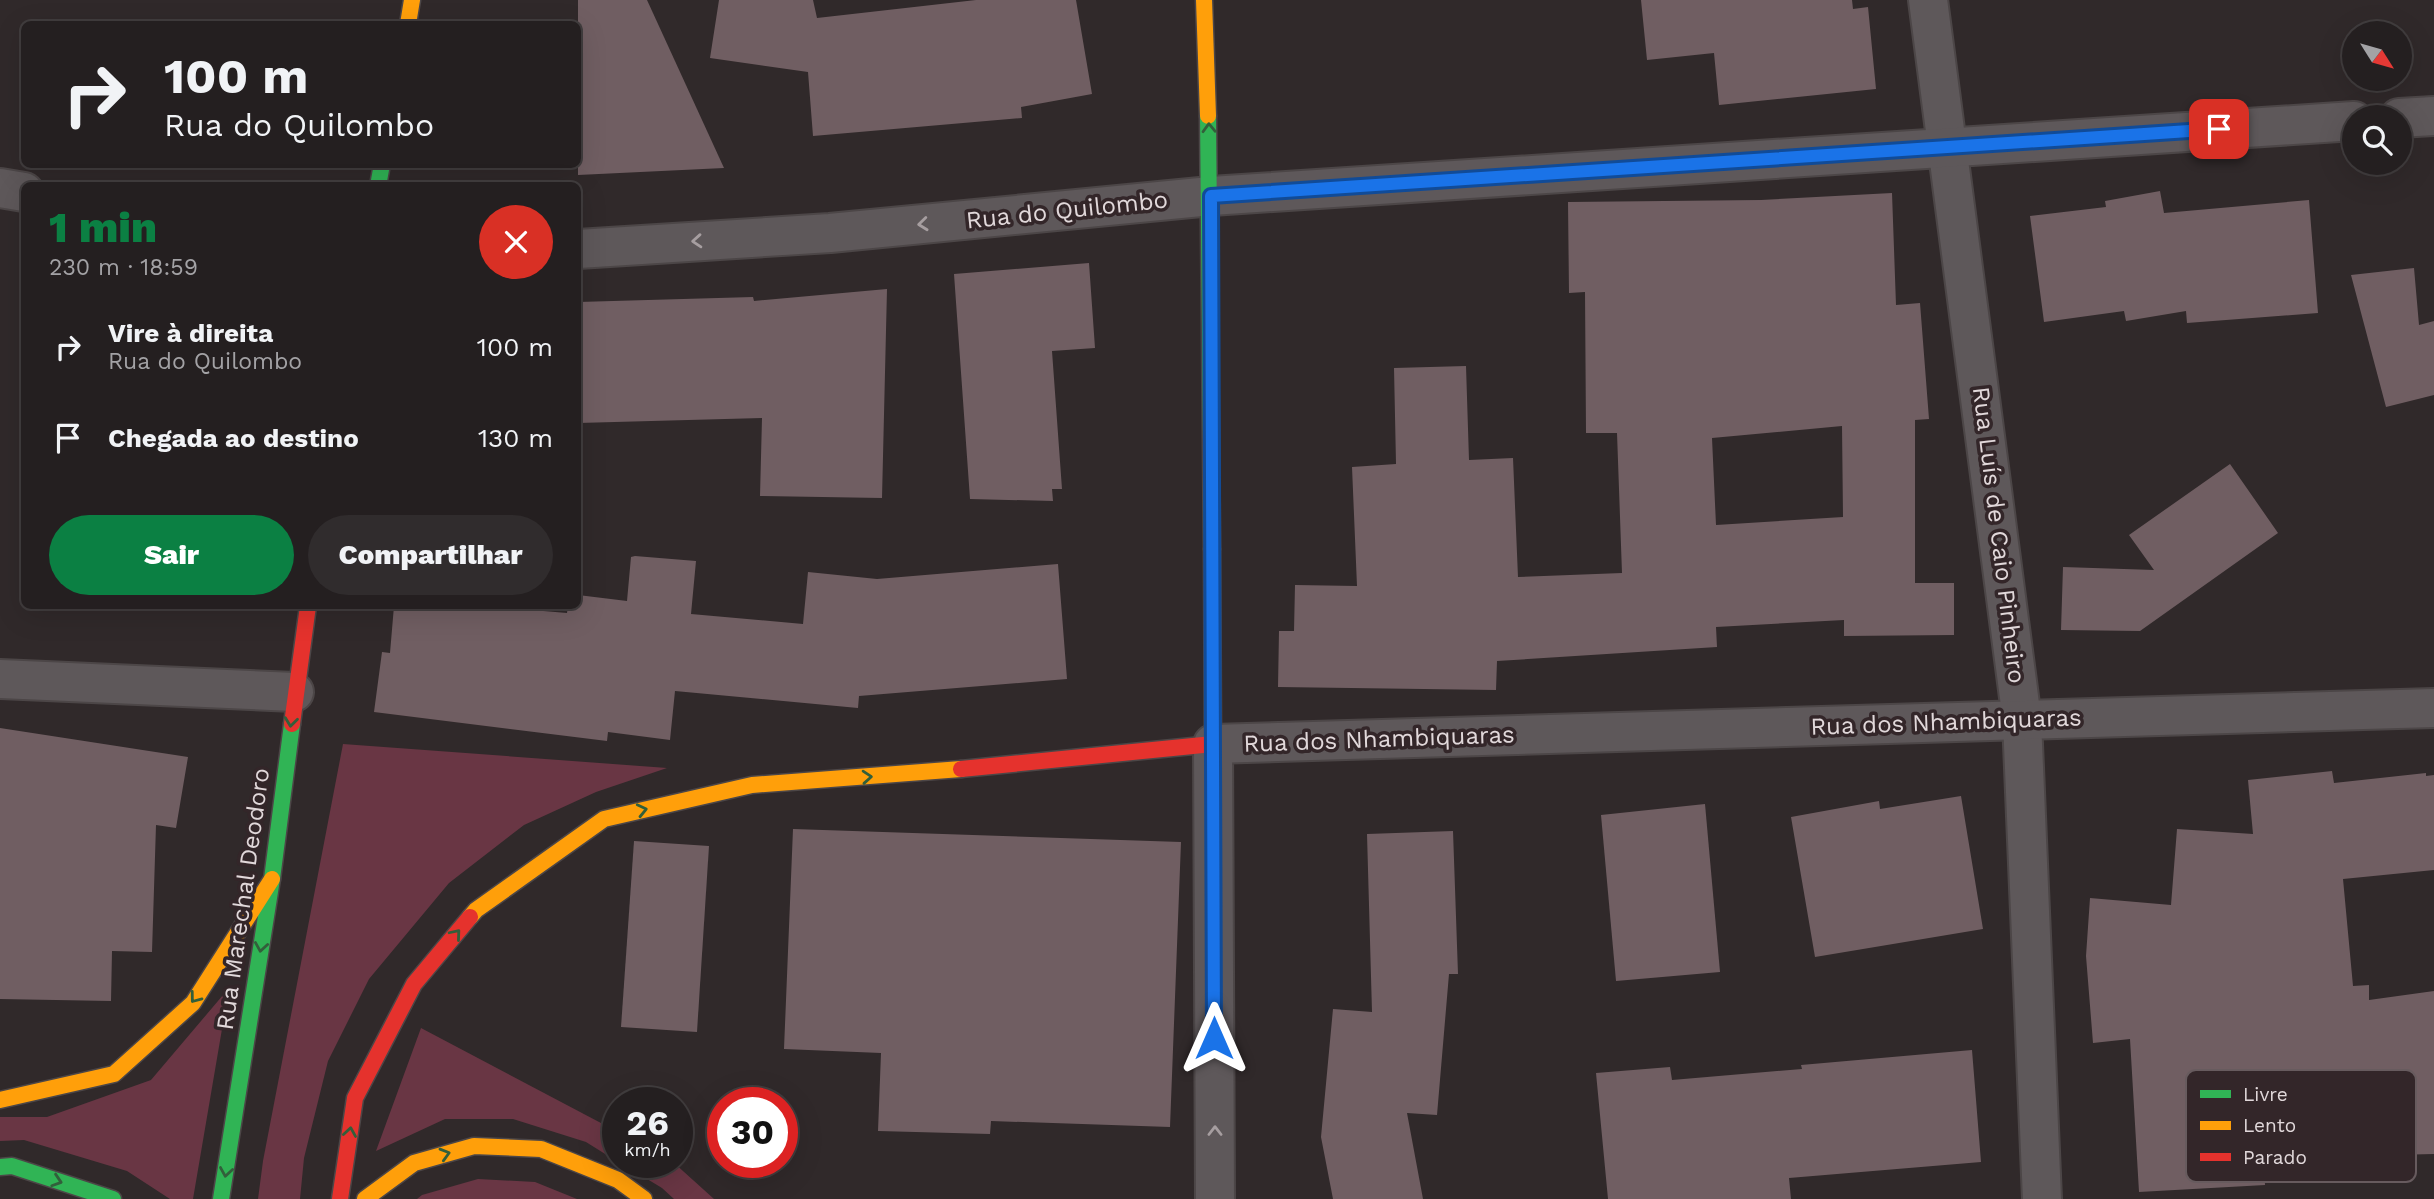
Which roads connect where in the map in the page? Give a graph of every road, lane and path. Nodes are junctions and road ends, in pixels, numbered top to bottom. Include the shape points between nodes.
1 (396, 0) edge
2 (412, 0) edge
3 (1205, 0) edge
4 (1928, 0) edge
5 (404, 21) edge
6 (406, 21) edge
7 (2434, 116) edge
8 (2412, 117) edge
9 (2342, 122) edge
10 (1949, 146) junction
11 (0, 188) edge
12 (21, 192) edge
13 (1211, 196) junction
14 (581, 249) edge
15 (308, 609) edge
16 (0, 679) edge
17 (294, 692) junction
18 (2434, 708) edge
19 (2022, 720) junction
20 (1213, 744) junction
21 (272, 879) junction
22 (0, 1100) edge
23 (0, 1167) edge
24 (113, 1199) edge
25 (221, 1199) edge
26 (340, 1199) edge
27 (365, 1199) edge
28 (644, 1199) edge
29 (1215, 1199) edge
30 (2042, 1199) edge

1 - 5 street
2 - 6 main road
13 -> 3 main road
4 - 10 street, Rua Luís de Caio Pinheiro
7 - 8 street
9 - 10 street, Rua do Quilombo
10 - 13 street, Rua do Quilombo
10 - 19 street, Rua Luís de Caio Pinheiro
11 - 12 street
13 -> 14 street, Rua do Quilombo via 830,233
13 - 20 main road
15 - 17 main road, Rua Marechal Deodoro
16 - 17 street
17 -> 21 main road, Rua Marechal Deodoro
18 - 19 street, Rua dos Nhambiquaras
19 - 20 street, Rua dos Nhambiquaras
19 - 30 street, Rua Luís de Caio Pinheiro
26 -> 20 main road, Rua dos Nhambiquaras via 355,1098 414,984 476,910 604,819 752,785
29 -> 20 street
21 -> 22 main road via 193,1003 114,1074
21 -> 25 main road, Rua Marechal Deodoro
23 -> 24 main road via 12,1166
27 -> 28 main road via 414,1163 474,1146 541,1149 618,1180

